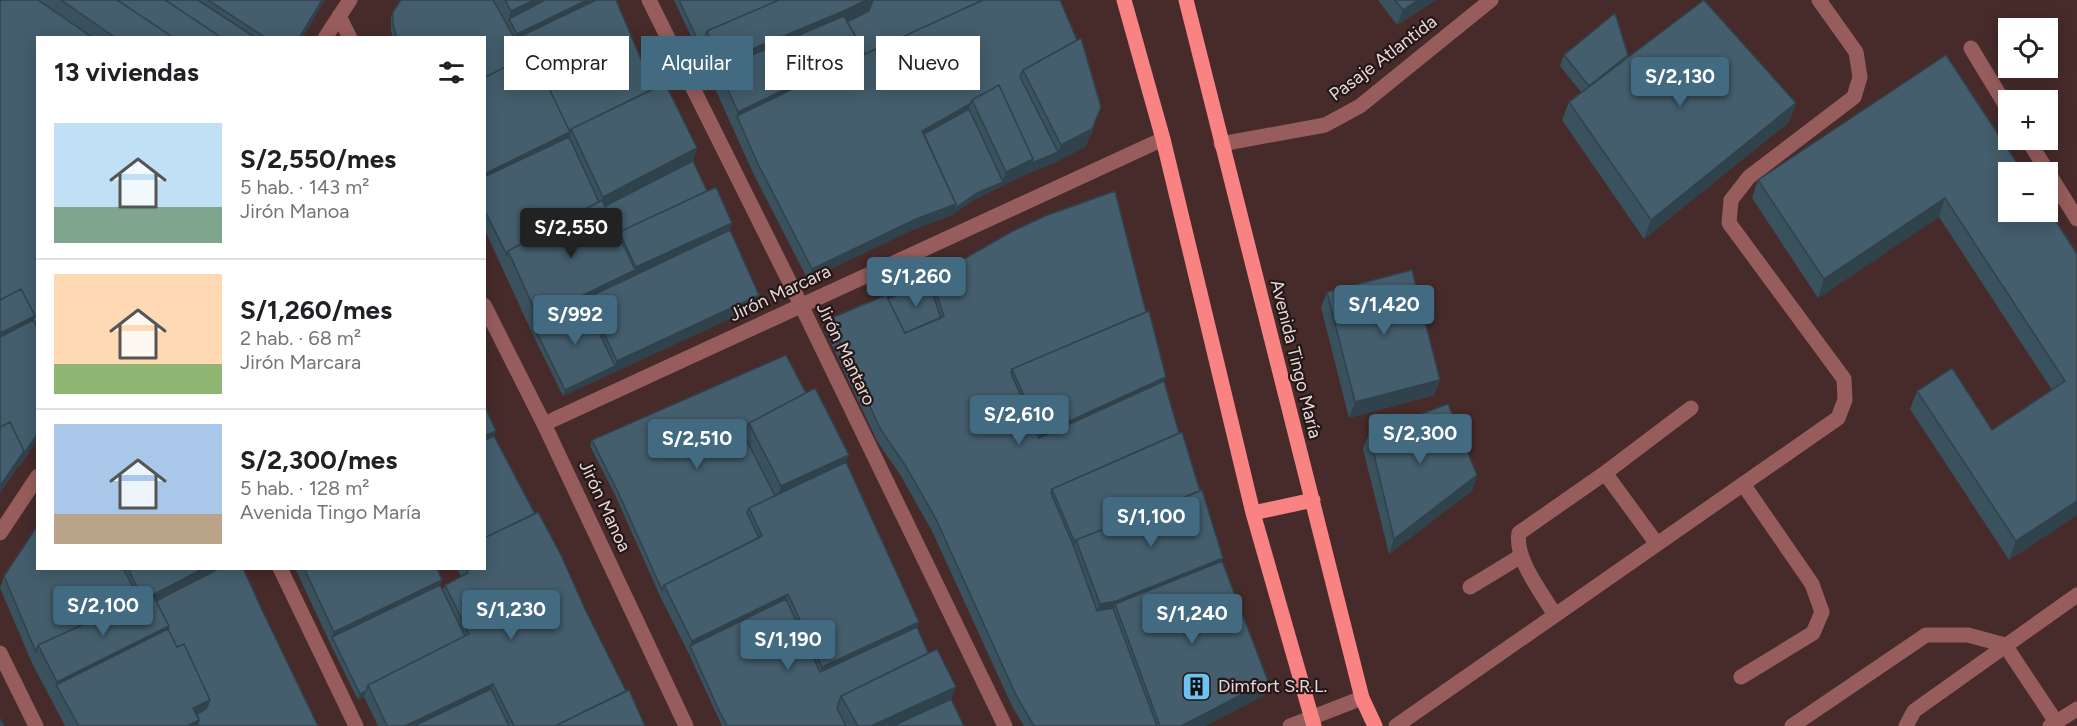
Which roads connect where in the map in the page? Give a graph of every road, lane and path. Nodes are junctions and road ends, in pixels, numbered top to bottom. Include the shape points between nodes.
1 (350, 0) edge
2 (649, 0) edge
3 (1124, 0) edge
4 (1186, 0) edge
5 (1491, 0) edge
6 (1819, 0) edge
7 (339, 16) junction
8 (326, 36) edge
9 (349, 36) edge
10 (1971, 48) dead end
11 (1998, 93) edge
12 (1163, 139) junction
13 (1221, 144) junction
14 (2034, 150) edge
15 (2077, 219) edge
16 (801, 305) junction
17 (486, 309) edge
18 (1691, 408) dead end
19 (544, 424) junction
20 (1605, 473) junction
21 (36, 479) edge
22 (1743, 484) junction
23 (1313, 500) junction
24 (1253, 513) junction
25 (0, 533) edge
26 (1657, 543) junction
27 (1521, 556) junction
28 (281, 570) edge
29 (1470, 587) dead end
30 (2077, 595) edge
31 (1555, 615) junction
32 (2005, 645) junction
33 (0, 652) edge
34 (1741, 677) dead end
35 (1362, 698) junction
36 (2077, 709) edge
37 (1312, 722) edge
38 (2053, 724) edge
39 (36, 726) edge
40 (356, 726) edge
41 (686, 726) edge
42 (1005, 726) edge
43 (1290, 726) edge
44 (1375, 726) edge
45 (1395, 726) edge
46 (1792, 726) edge
47 (1906, 726) edge

1 - 7 street
2 - 16 street, Jirón Mantaro
3 - 12 main road
4 - 13 main road, Avenida Tingo María
5 - 13 street, Pasaje Atlantida via 1360,106 1325,125
6 - 22 street via 1856,52 1860,77 1854,97 1749,177 1731,200 1729,223 1844,380 1845,400 1838,418
7 - 8 street
7 - 9 street
10 - 11 street
12 - 16 street, Jirón Marcara
12 - 24 main road
13 - 23 main road, Avenida Tingo María
14 - 15 street
16 - 19 street, Jirón Marcara
16 - 42 street, Jirón Mantaro
17 - 19 street, Jirón Manoa
18 - 20 street
19 - 41 street, Jirón Manoa
20 - 26 street
20 - 27 street via 1519,533
21 - 25 street
22 - 26 street
22 - 34 street via 1812,584 1822,612 1813,633
23 - 24 main road
23 - 35 main road, Avenida Tingo María
24 - 37 main road
26 - 31 street
27 - 29 street
27 - 31 street
28 - 40 street
30 - 32 street
31 - 45 street
32 - 38 street
32 - 46 street via 1968,636 1926,635
32 - 47 street via 1914,711
33 - 39 street
35 - 37 street
35 - 44 main road, Avenida Tingo María
36 - 38 street
37 - 43 street

